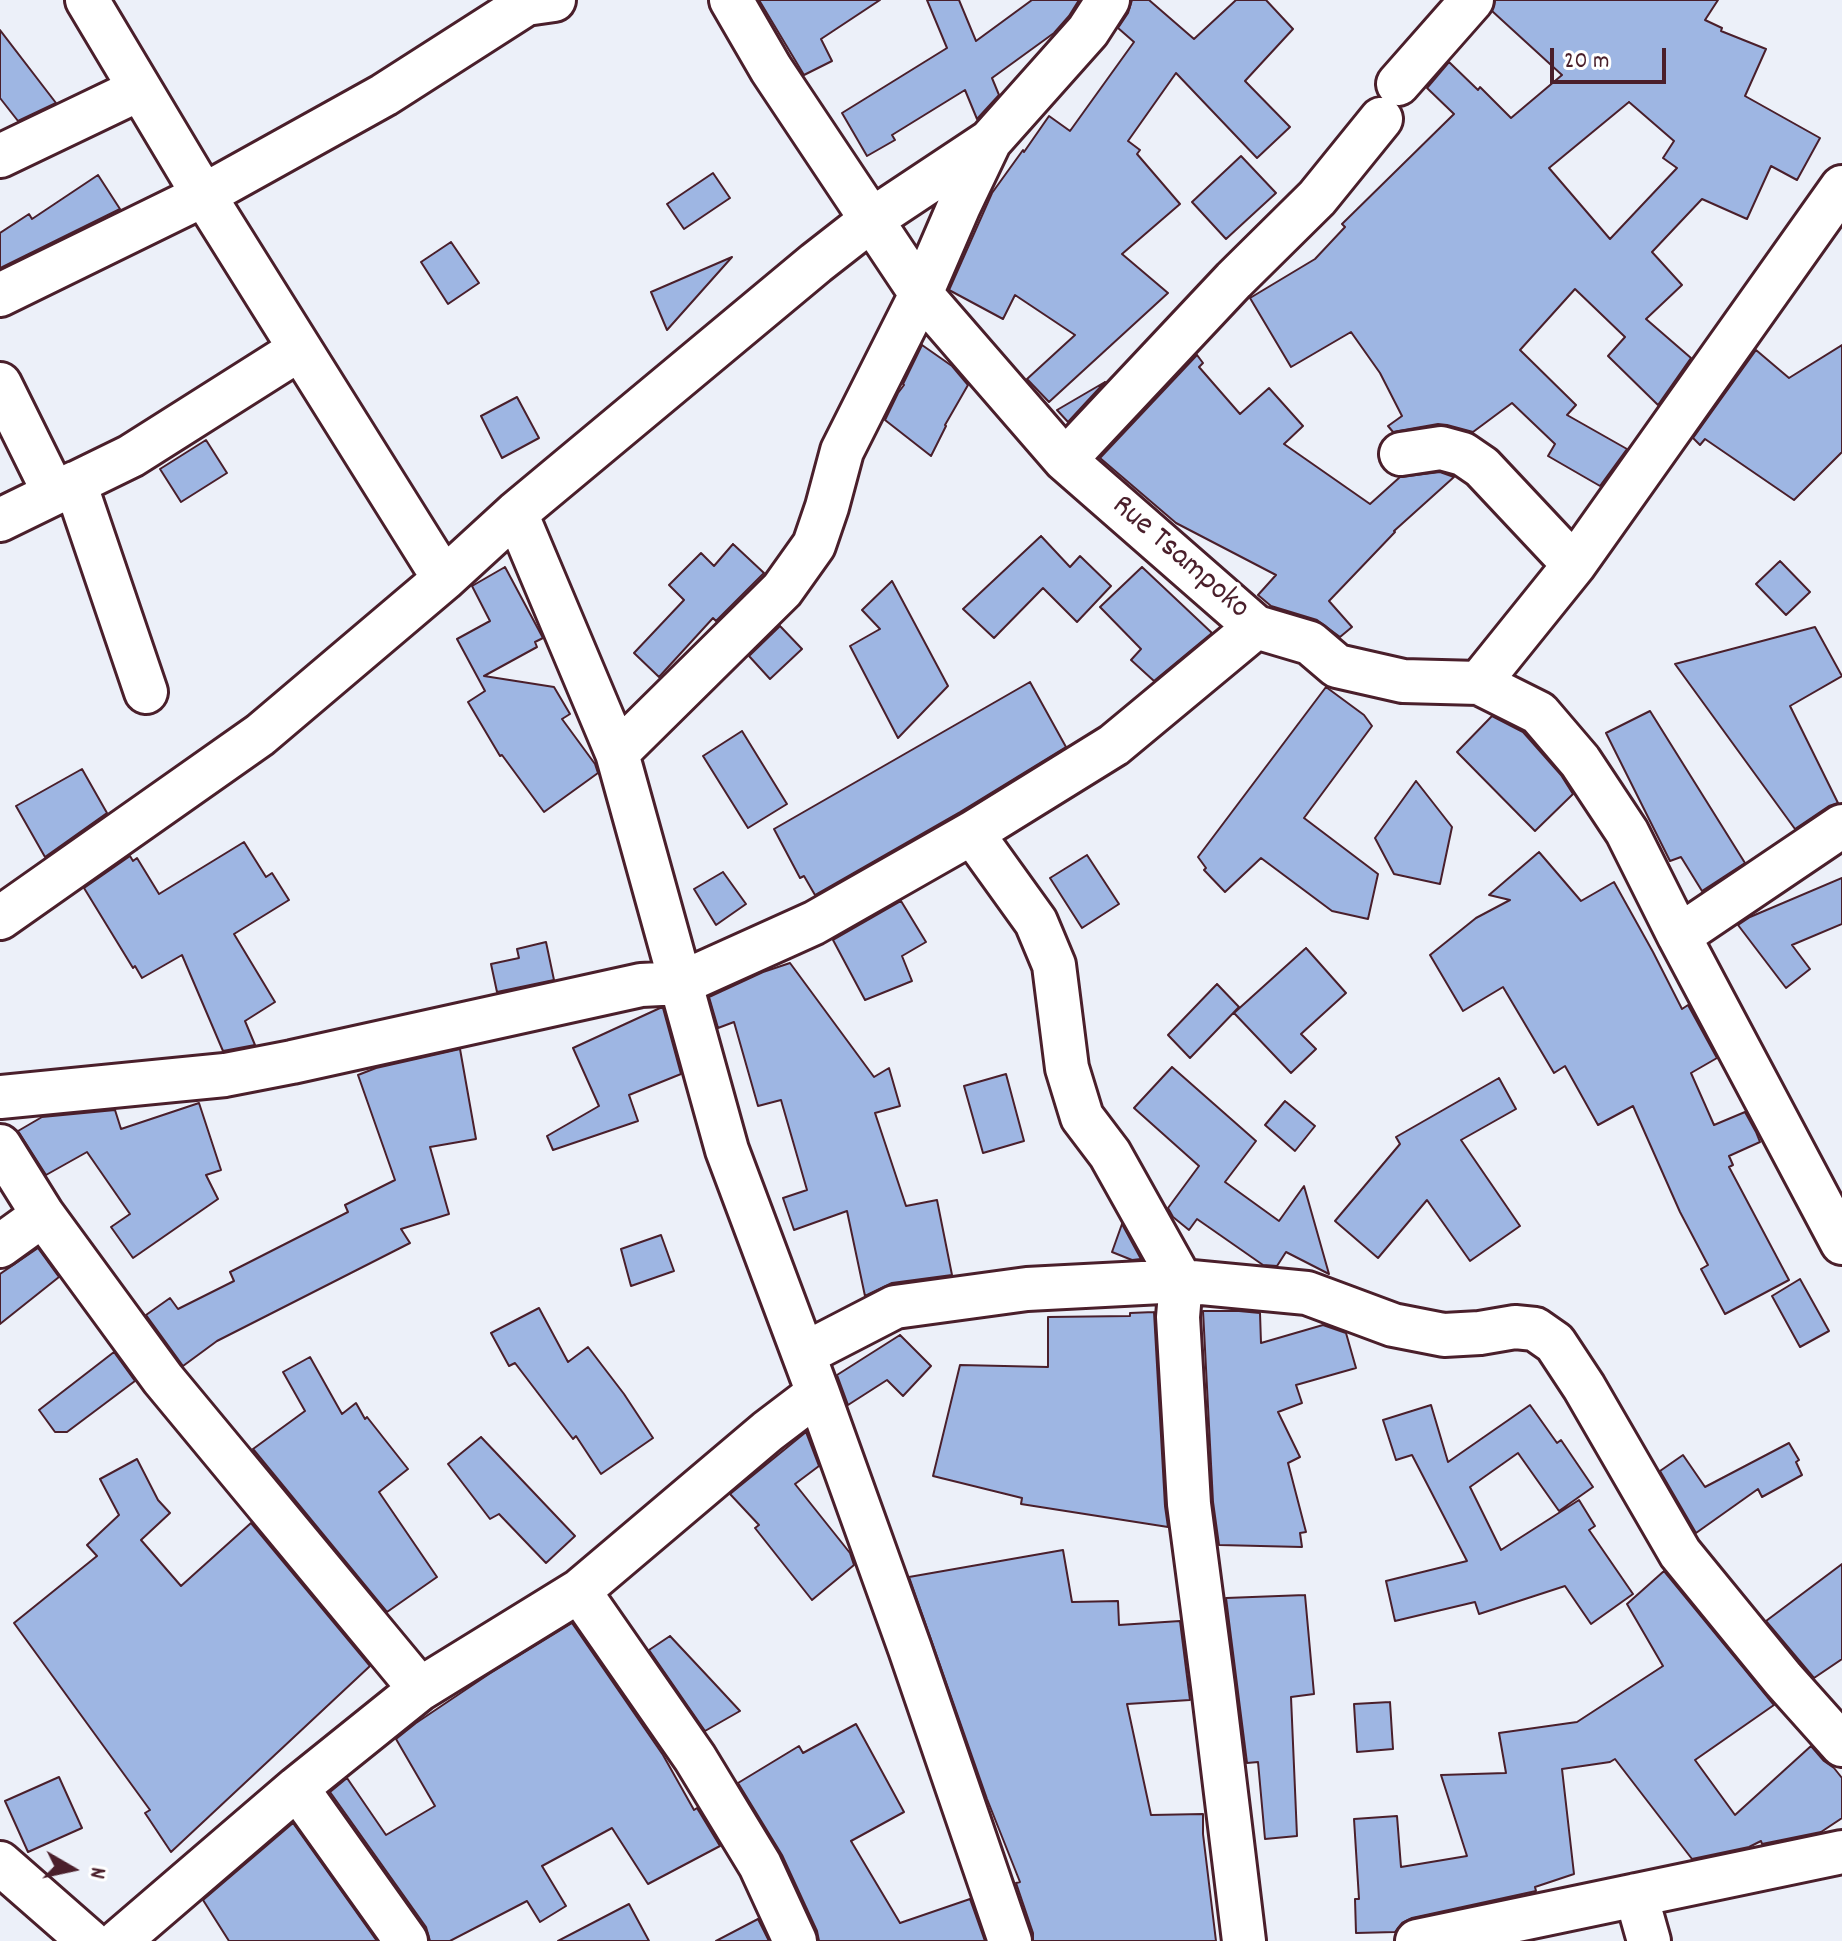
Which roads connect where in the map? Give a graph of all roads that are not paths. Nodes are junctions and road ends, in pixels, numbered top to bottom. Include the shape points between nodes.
1 (87, 0) edge
2 (554, 0) edge
3 (731, 0) edge
4 (1108, 0) edge
5 (1472, 0) edge
6 (140, 89) junction
7 (990, 141) junction
8 (0, 156) edge
9 (1842, 187) edge
10 (204, 195) junction
11 (871, 220) junction
12 (921, 294) junction
13 (0, 295) edge
14 (300, 349) junction
15 (0, 384) edge
16 (1401, 454) dead end
17 (1065, 460) junction
18 (64, 488) junction
19 (516, 513) junction
20 (0, 520) edge
21 (1574, 565) junction
22 (444, 579) junction
23 (1256, 627) junction
24 (1479, 683) junction
25 (146, 692) dead end
26 (617, 753) junction
27 (1842, 826) edge
28 (972, 833) junction
29 (0, 918) edge
30 (1679, 936) junction
31 (681, 983) junction
32 (0, 1097) edge
33 (0, 1146) edge
34 (1830, 1182) edge
35 (43, 1215) junction
36 (1842, 1243) edge
37 (0, 1246) edge
38 (1181, 1281) junction
39 (804, 1354) junction
40 (818, 1393) junction
41 (579, 1591) junction
42 (420, 1689) junction
43 (1842, 1745) edge
44 (297, 1788) junction
45 (0, 1863) edge
46 (1838, 1863) edge
47 (1636, 1895) junction
48 (89, 1941) edge
49 (119, 1941) edge
50 (406, 1941) edge
51 (795, 1941) edge
52 (1010, 1941) edge
53 (1244, 1941) edge
54 (1417, 1941) edge
55 (1649, 1941) edge

1 - 6 street
2 - 10 street via 526,4 384,95
3 - 11 street, Rue Tsampoko
4 - 7 street via 1088,31
5 - 17 street via 1317,198
6 - 8 street
6 - 10 street
7 - 11 street
7 - 12 street
9 - 21 street
10 - 13 street
10 - 14 street
11 - 12 street, Rue Tsampoko
11 - 19 street
12 - 17 street, Rue Tsampoko
12 - 26 street via 842,451 814,545 782,590
14 - 18 street via 131,456
14 - 22 street
15 - 18 street
16 - 21 street via 1441,448 1463,454 1482,467
17 - 23 street, Rue Tsampoko
18 - 20 street
18 - 25 street
19 - 22 street
19 - 26 street
21 - 24 street
22 - 29 street via 260,735
23 - 24 street, Rue Tsampoko via 1310,643 1337,666 1403,681
23 - 28 street via 1114,745
24 - 30 street via 1539,713 1580,761 1627,832
26 - 31 street
27 - 30 street
28 - 31 street via 814,923
28 - 38 street via 1036,922 1054,965 1067,1068 1082,1117 1110,1154
30 - 34 street
31 - 32 street via 641,985 225,1075
31 - 39 street via 727,1150
33 - 35 street
34 - 36 street
35 - 37 street
35 - 42 street via 163,1379
38 - 39 street via 1027,1289 895,1307
38 - 43 street via 1307,1293 1393,1325 1444,1335 1535,1329 1555,1343 1680,1553
38 - 53 street via 1178,1317 1189,1504
39 - 40 street
40 - 41 street
40 - 52 street
41 - 42 street
41 - 51 street via 695,1758 760,1865
42 - 44 street
44 - 49 street
44 - 50 street
45 - 48 street
46 - 47 street
47 - 54 street
47 - 55 street

